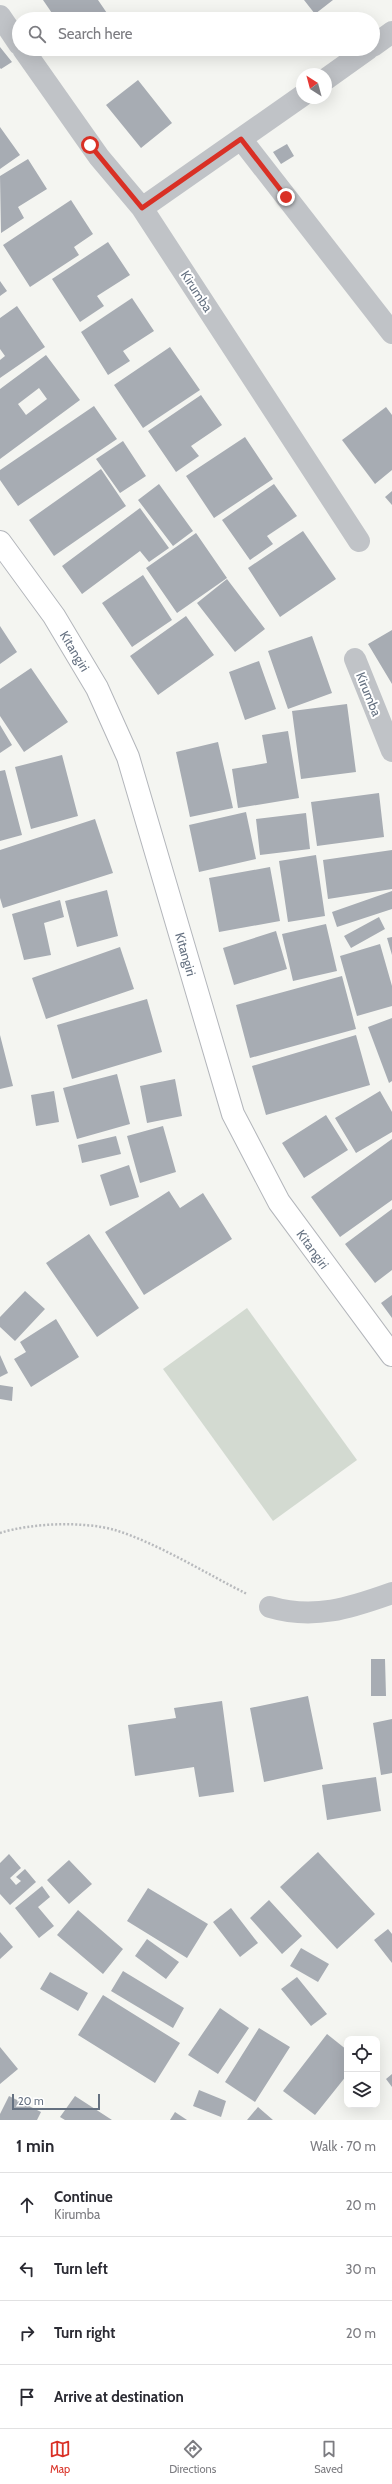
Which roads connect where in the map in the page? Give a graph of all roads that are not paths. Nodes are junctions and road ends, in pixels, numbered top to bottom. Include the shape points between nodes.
1 (0, 16) edge
2 (392, 32) edge
3 (12, 34) edge
4 (380, 41) edge
5 (28, 56) edge
6 (358, 56) edge
7 (332, 75) edge
8 (296, 100) edge
9 (241, 139) junction
10 (142, 208) junction
11 (392, 333) edge
12 (359, 541) dead end
13 (0, 542) edge
14 (355, 659) dead end
15 (392, 751) edge
16 (392, 1355) edge
17 (392, 1593) edge
18 (270, 1607) road end

1 - 3 street
2 - 4 street
5 - 10 street, Kirumba via 99,157
6 - 7 street
8 - 9 street
9 - 10 street
9 - 11 street
10 - 12 street, Kirumba
13 - 16 main road, Kitangiri via 54,616 97,688 128,757 233,1114 279,1202
14 - 15 street, Kirumba
17 - 18 street via 354,1607 310,1614 286,1612

